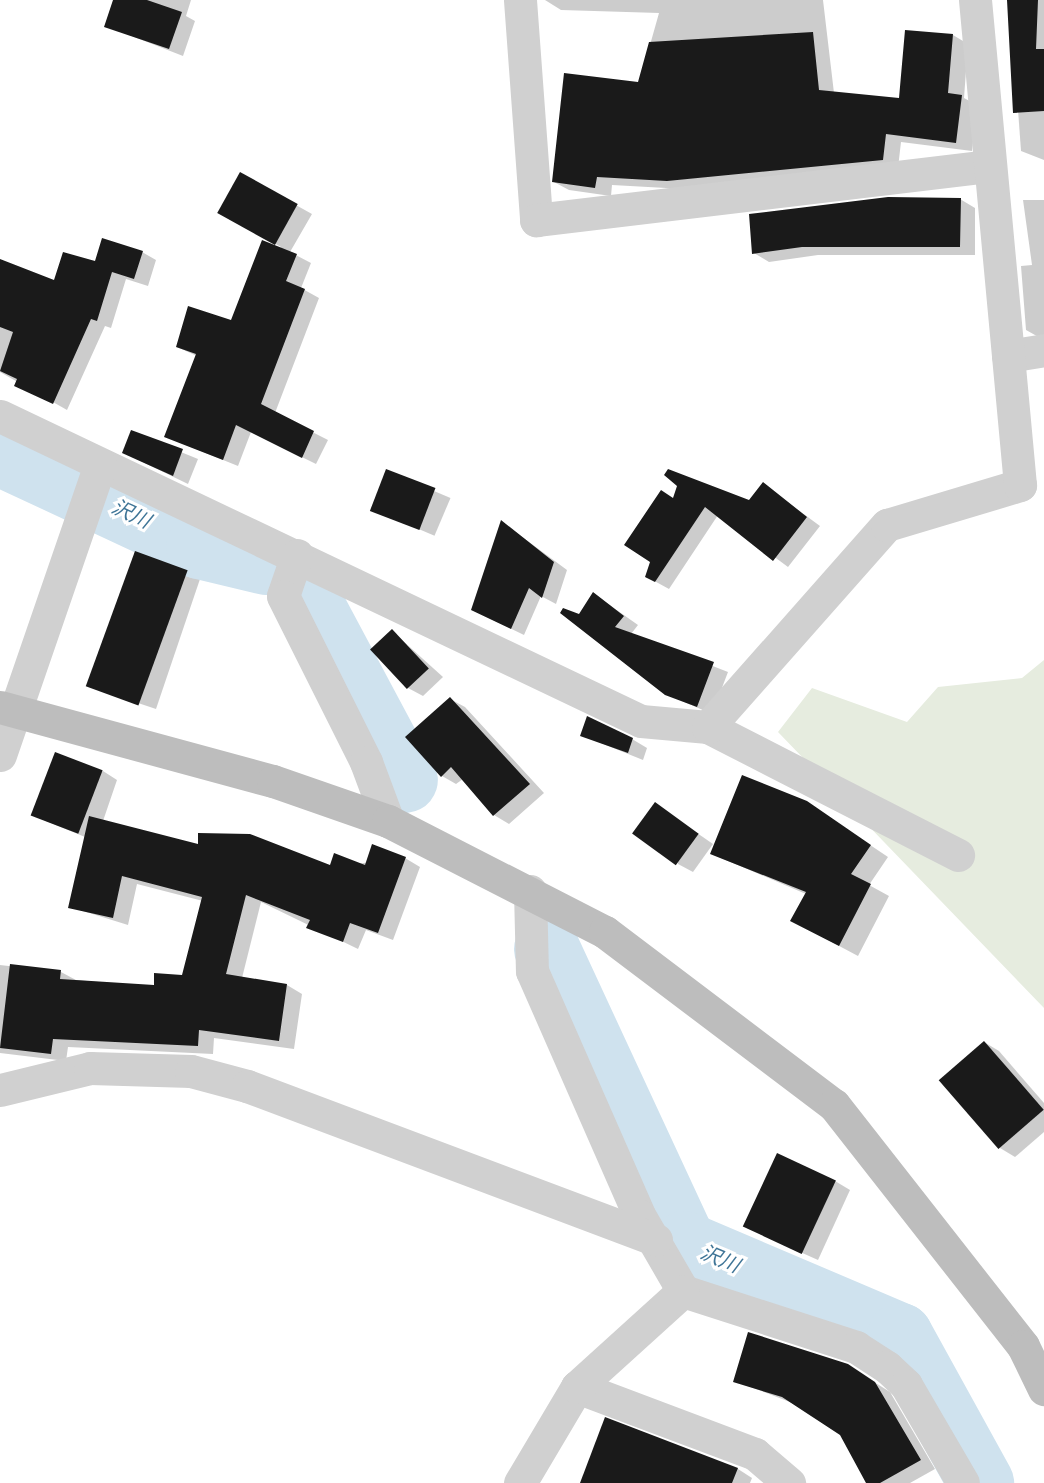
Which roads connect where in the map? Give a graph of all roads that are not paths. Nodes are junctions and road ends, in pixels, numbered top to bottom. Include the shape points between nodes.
1 (520, 0) edge
2 (975, 0) edge
3 (990, 166) junction
4 (1044, 351) edge
5 (1008, 356) junction
6 (0, 416) edge
7 (100, 465) junction
8 (297, 555) junction
9 (7, 709) edge
10 (708, 727) junction
11 (0, 755) edge
12 (388, 821) junction
13 (958, 855) dead end
14 (530, 891) junction
15 (0, 1090) edge
16 (656, 1240) junction
17 (683, 1291) junction
18 (577, 1388) junction
19 (1044, 1389) edge
20 (520, 1483) edge
21 (789, 1483) edge
22 (963, 1483) edge

1 - 3 street via 536,220
2 - 3 street
3 - 5 street
4 - 5 street
5 - 10 street via 1020,485 887,525
6 - 7 street
7 - 8 street
7 - 9 street
8 - 10 street via 641,721
8 - 12 street via 283,596 366,762
9 - 11 street
9 - 12 street via 273,781
10 - 13 street
12 - 14 street
14 - 16 street via 532,971 639,1215
14 - 19 street via 605,932 671,978 834,1105 1023,1346
15 - 16 street via 90,1068 191,1071 247,1086
16 - 17 street
17 - 18 street
17 - 22 street via 856,1347 887,1367 906,1385
18 - 20 street
18 - 21 street via 755,1454

